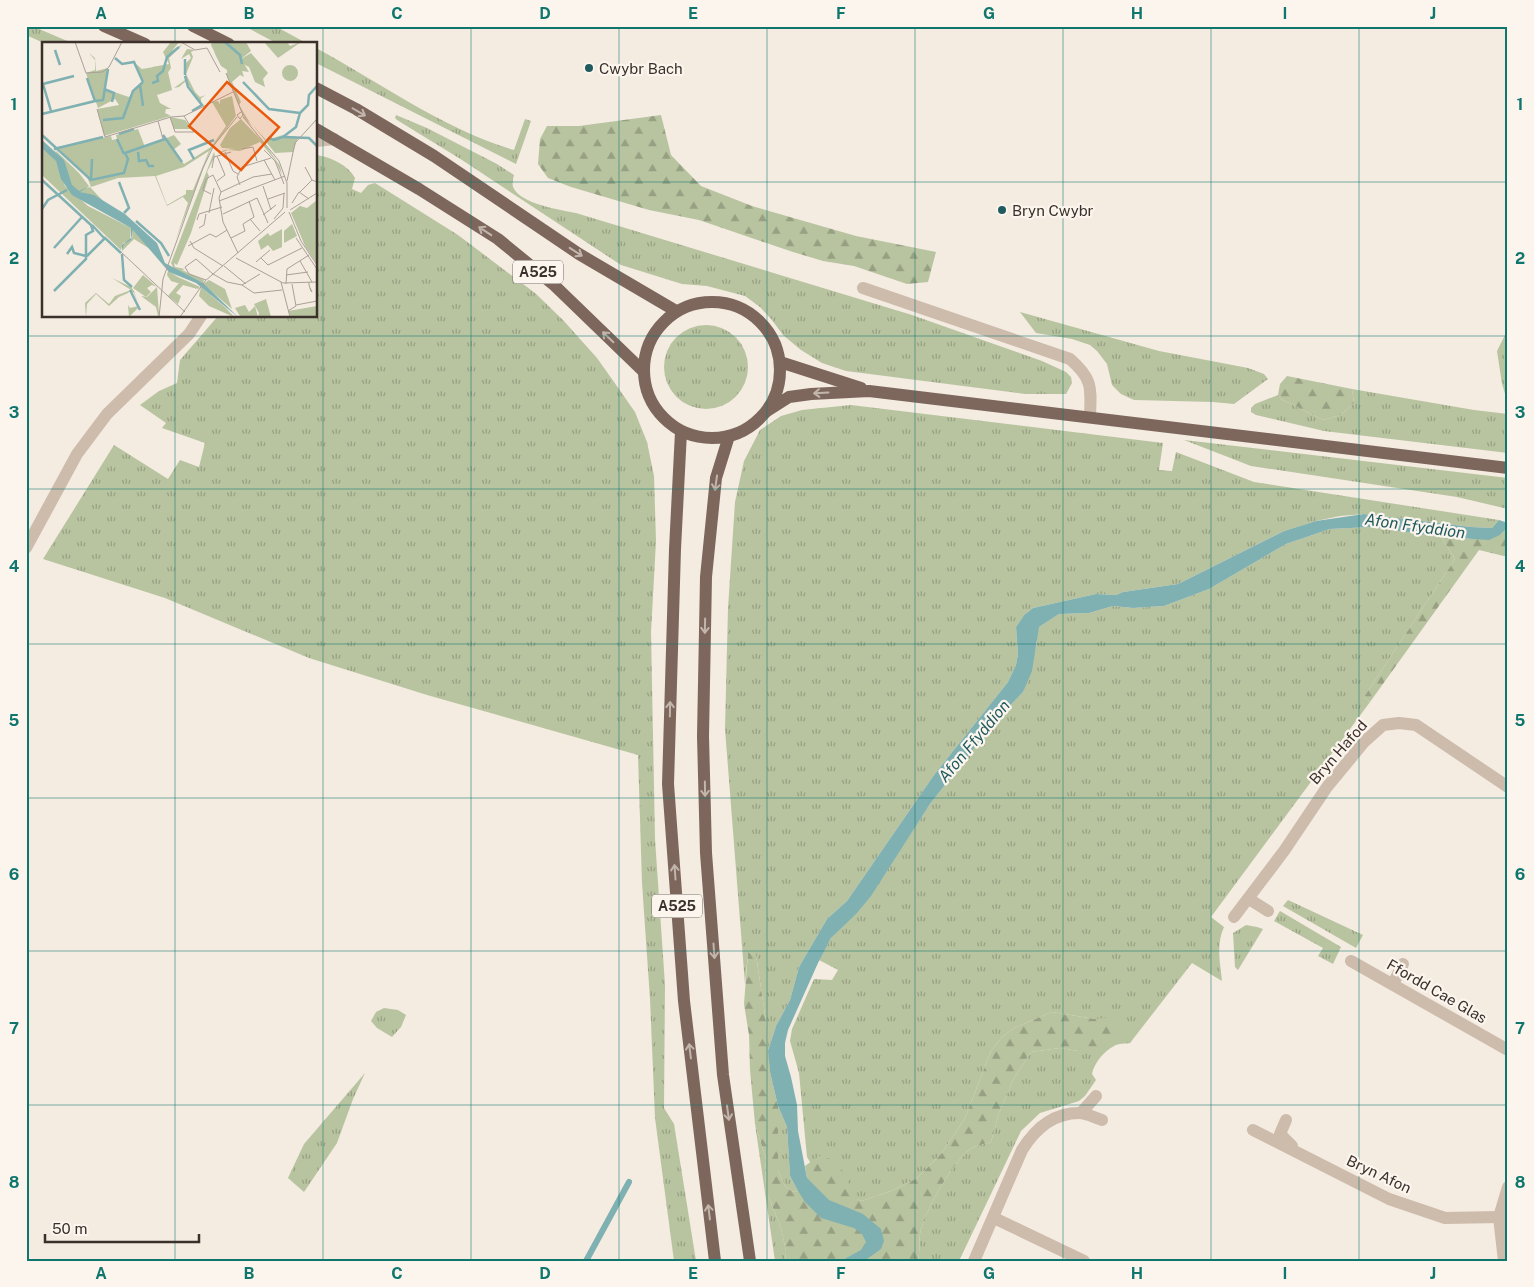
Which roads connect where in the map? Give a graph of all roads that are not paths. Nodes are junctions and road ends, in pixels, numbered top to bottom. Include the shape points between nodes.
1 (104, 26) edge
2 (193, 26) edge
3 (140, 42) edge
4 (225, 42) edge
5 (318, 89) edge
6 (318, 130) edge
7 (334, 139) junction
8 (318, 141) edge
9 (863, 288) dead end
10 (676, 311) junction
11 (200, 318) edge
12 (780, 362) junction
13 (643, 371) junction
14 (869, 391) junction
15 (767, 411) junction
16 (1090, 416) junction
17 (681, 432) junction
18 (729, 436) junction
19 (1508, 468) edge
20 (26, 548) edge
21 (1508, 787) edge
22 (1249, 898) junction
23 (1268, 911) dead end
24 (1234, 917) dead end
25 (1351, 961) dead end
26 (1403, 964) dead end
27 (1393, 984) junction
28 (1508, 1050) edge
29 (1096, 1096) dead end
30 (1081, 1113) junction
31 (1102, 1120) dead end
32 (1286, 1120) dead end
33 (1253, 1130) dead end
34 (1297, 1151) junction
35 (1508, 1187) edge
36 (1499, 1217) junction
37 (994, 1218) junction
38 (715, 1261) edge
39 (750, 1261) edge
40 (974, 1261) edge
41 (1084, 1261) edge
42 (1504, 1261) edge

1 - 3 main road
2 - 4 main road
5 -> 10 main road, A525 via 434,156 579,254
6 - 7 main road, A525
7 - 8 street
13 -> 7 main road, A525 via 553,284 498,240
9 - 16 street via 1070,359 1080,368 1090,388
10 - 12 main road via 698,302 730,303 751,313 766,328 778,349
10 - 13 main road via 658,327 646,348
11 - 20 street via 189,334 108,414 77,454
12 - 14 main road
12 - 15 main road via 779,386
13 - 17 main road via 651,403
14 -> 15 main road via 789,397
14 - 16 main road
15 - 18 main road via 749,428
16 - 19 main road
17 - 18 main road via 705,438
38 -> 17 main road, A525 via 684,1001 668,784
18 -> 39 main road, A525 via 716,478 706,577 703,736 706,843 723,1075
21 - 22 street, Bryn Hafod via 1416,725 1383,725 1364,742 1328,787
22 - 23 street
22 - 24 street, Bryn Hafod
25 - 27 street, Ffordd Cae Glas
26 - 27 street
27 - 28 street, Ffordd Cae Glas
29 - 30 street
30 - 31 street
30 - 37 street via 1063,1115 1045,1123 1031,1135
32 - 34 street via 1280,1134
33 - 34 street, Bryn Afon
34 - 36 street, Bryn Afon via 1390,1199 1445,1218
35 - 36 street
36 - 42 street
37 - 40 street
37 - 41 street

